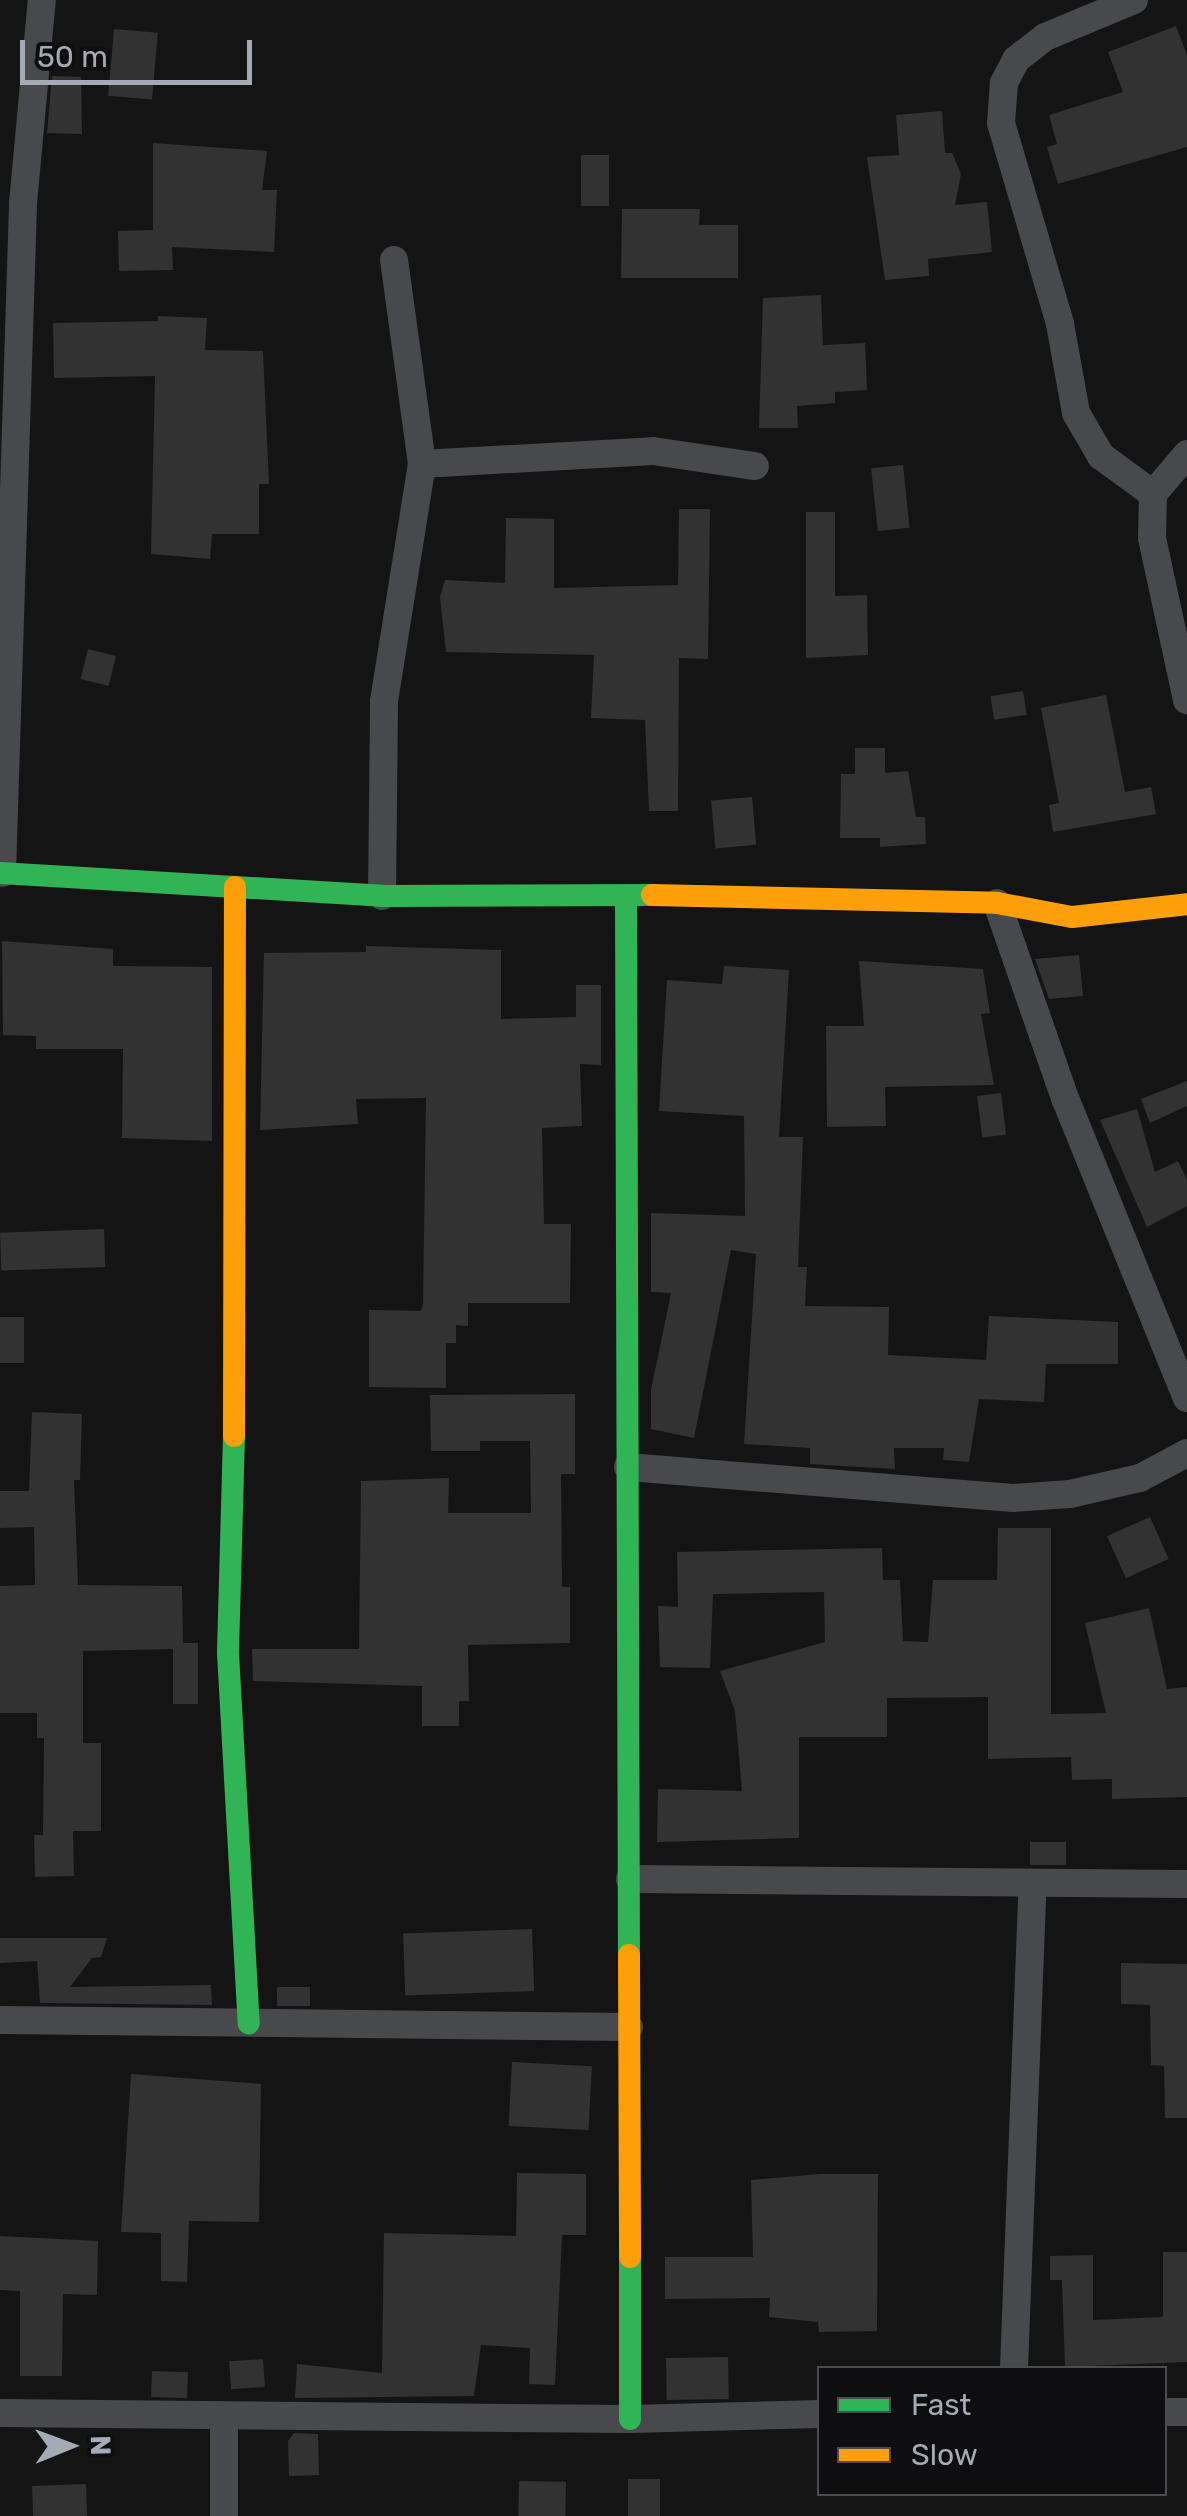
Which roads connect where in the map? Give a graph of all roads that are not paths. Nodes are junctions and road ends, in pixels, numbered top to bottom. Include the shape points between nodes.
1 (42, 0) edge
2 (1134, 0) edge
3 (12, 201) edge
4 (394, 260) dead end
5 (1187, 454) edge
6 (422, 464) junction
7 (755, 466) dead end
8 (1153, 494) junction
9 (1187, 700) edge
10 (1, 873) edge
11 (234, 886) junction
12 (382, 896) junction
13 (626, 897) junction
14 (998, 904) junction
15 (1187, 904) edge
16 (1187, 1398) edge
17 (1187, 1453) edge
18 (628, 1467) junction
19 (630, 1879) junction
20 (1034, 1882) junction
21 (1187, 1884) edge
22 (0, 2020) edge
23 (249, 2023) junction
24 (629, 2027) junction
25 (1014, 2366) edge
26 (0, 2412) edge
27 (817, 2414) edge
28 (224, 2418) junction
29 (630, 2419) junction
30 (224, 2516) edge

1 - 3 street
2 - 8 street via 1045,37 1016,60 1004,83 1001,123 1060,324 1076,413 1101,456
3 - 10 street
4 - 6 street
5 - 8 street
6 - 7 street via 652,451
6 - 12 street via 384,701
8 - 9 street via 1152,538
10 - 11 street
11 - 12 street
11 - 23 street via 237,1305 228,1653
12 - 13 street
13 - 14 street via 818,894
13 - 18 street
14 - 15 street via 1072,917
14 - 16 street via 1065,1098
17 - 18 street via 1140,1478 1013,1498
18 - 19 street
19 - 20 street
19 - 24 street
20 - 21 street
20 - 25 street
22 - 23 street
23 - 24 street
24 - 29 street
26 - 28 street
27 - 29 street
28 - 29 street
28 - 30 street

